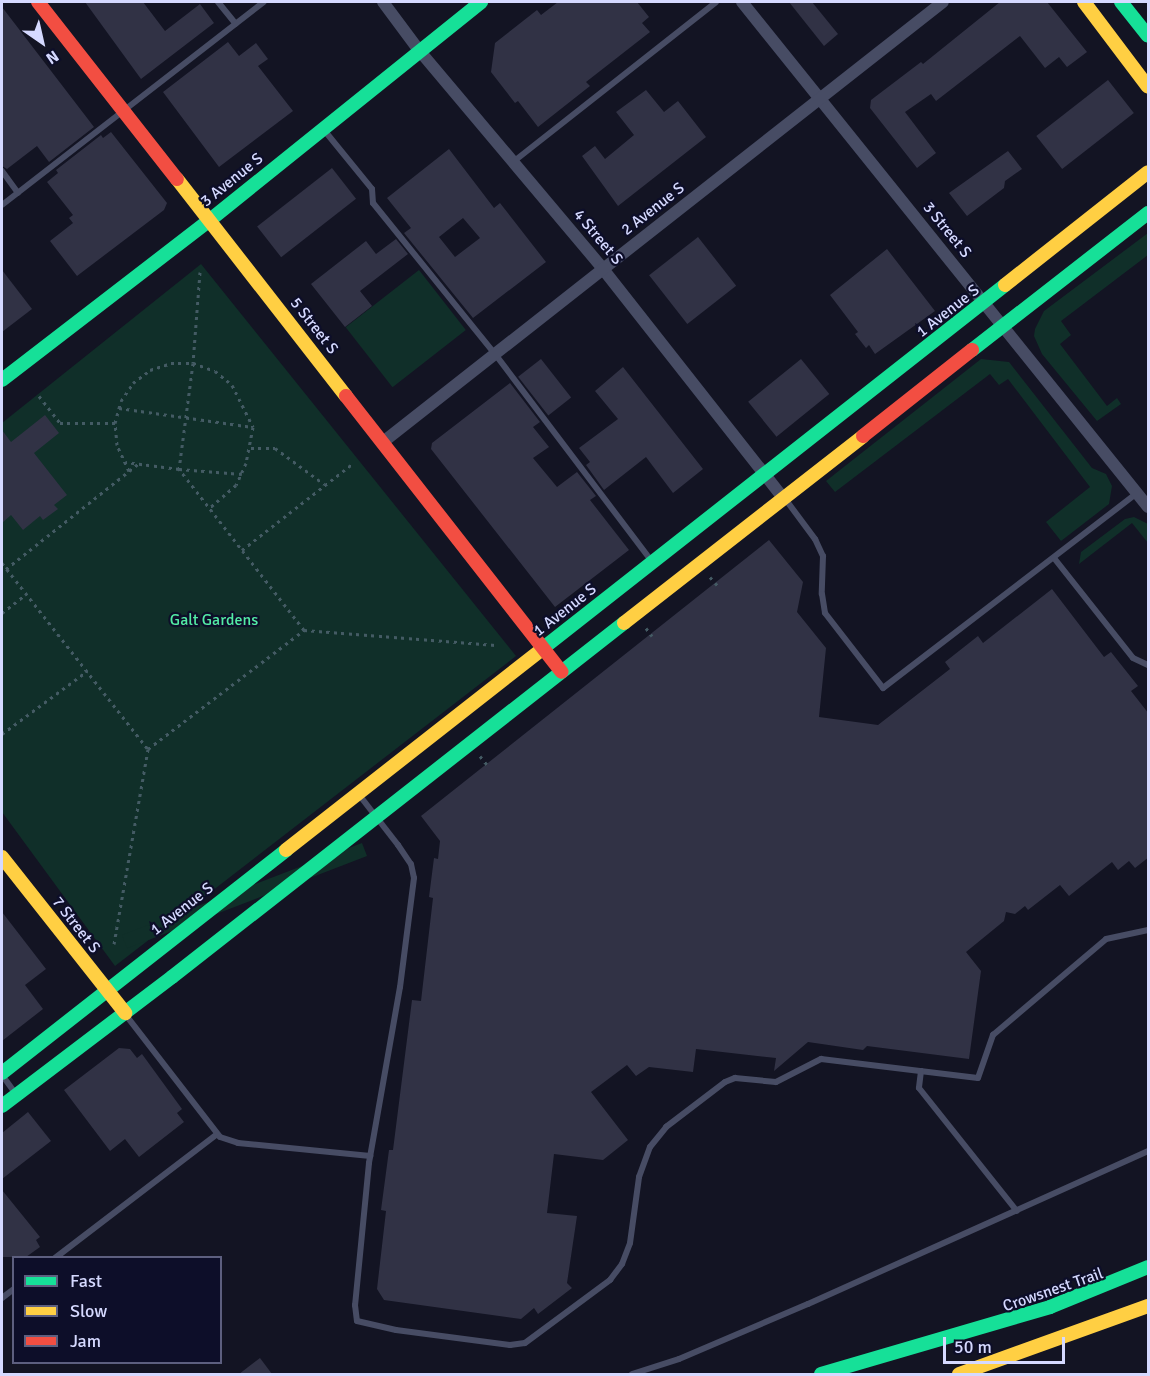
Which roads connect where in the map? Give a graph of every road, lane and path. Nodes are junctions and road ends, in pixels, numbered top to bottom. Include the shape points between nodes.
1 (38, 2) edge
2 (218, 2) edge
3 (264, 2) edge
4 (383, 2) edge
5 (480, 2) edge
6 (716, 2) edge
7 (742, 2) edge
8 (943, 2) edge
9 (1084, 2) edge
10 (1121, 2) edge
11 (236, 24) junction
12 (1149, 36) edge
13 (418, 49) junction
14 (1149, 87) edge
15 (820, 99) junction
16 (125, 110) junction
17 (322, 128) junction
18 (512, 162) junction
19 (2, 171) edge
20 (1149, 172) edge
21 (18, 193) junction
22 (2, 206) edge
23 (1149, 213) edge
24 (210, 220) junction
25 (603, 269) junction
26 (200, 272) dead end
27 (985, 303) junction
28 (1003, 328) junction
29 (495, 354) junction
30 (193, 363) junction
31 (2, 380) edge
32 (39, 396) dead end
33 (119, 408) junction
34 (186, 417) junction
35 (115, 423) junction
36 (253, 427) junction
37 (383, 441) junction
38 (251, 448) junction
39 (124, 462) junction
40 (138, 464) junction
41 (352, 464) dead end
42 (179, 469) junction
43 (129, 471) junction
44 (242, 474) junction
45 (765, 474) junction
46 (325, 485) junction
47 (1137, 493) junction
48 (783, 498) junction
49 (1149, 507) edge
50 (210, 508) junction
51 (242, 550) junction
52 (1054, 558) junction
53 (652, 562) junction
54 (2, 563) edge
55 (6, 569) junction
56 (709, 575) dead end
57 (717, 585) dead end
58 (26, 594) junction
59 (2, 613) edge
60 (644, 626) dead end
61 (304, 630) junction
62 (652, 636) dead end
63 (495, 645) dead end
64 (544, 648) junction
65 (1149, 665) edge
66 (87, 671) junction
67 (562, 672) junction
68 (2, 734) edge
69 (148, 749) junction
70 (479, 755) dead end
71 (488, 766) dead end
72 (357, 793) junction
73 (377, 817) junction
74 (2, 856) edge
75 (1149, 930) edge
76 (114, 944) dead end
77 (106, 989) junction
78 (125, 1013) junction
79 (921, 1071) junction
80 (2, 1073) edge
81 (17, 1094) junction
82 (2, 1106) edge
83 (217, 1134) junction
84 (1149, 1151) edge
85 (370, 1156) junction
86 (1017, 1211) junction
87 (57, 1256) edge
88 (1149, 1267) edge
89 (1149, 1275) edge
90 (1149, 1306) edge
91 (1050, 1308) junction
92 (632, 1374) edge
93 (821, 1374) edge
94 (867, 1374) edge
95 (959, 1374) edge

1 - 16 main road, 5 Street S
2 - 11 lane
3 - 11 lane
4 - 13 street, 4 Street S
5 - 13 main road, 3 Avenue S
6 - 18 lane
7 - 15 street, 3 Street S
8 - 15 street, 2 Avenue S
9 - 14 main road
10 - 12 main road
11 - 16 lane
13 - 17 main road, 3 Avenue S
13 - 18 street, 4 Street S
15 - 25 street, 2 Avenue S
15 - 27 street, 3 Street S
16 - 21 lane
16 - 24 main road, 5 Street S
17 - 24 main road, 3 Avenue S
17 - 29 lane via 372,189 373,203
18 - 25 street, 4 Street S
19 - 21 lane
20 - 27 main road, 1 Avenue S
21 - 22 lane
23 - 28 main road
24 - 31 main road, 3 Avenue S
24 - 37 main road, 5 Street S
25 - 29 street, 2 Avenue S
25 - 45 street, 4 Street S
26 - 30 path
27 - 28 street, 3 Street S
27 - 45 main road, 1 Avenue S
28 - 47 street, 3 Street S
28 - 48 main road
29 - 37 street, 2 Avenue S
29 - 53 lane
30 - 33 path via 171,363 150,370 133,383
30 - 34 path
30 - 36 path via 215,371 232,385
32 - 35 path via 60,423
33 - 34 path
33 - 35 path
34 - 36 path
34 - 42 path
35 - 39 path
36 - 38 path
37 - 64 main road, 5 Street S
38 - 44 path
38 - 46 path via 275,448
39 - 40 path
39 - 43 path
40 - 42 path
40 - 43 path
41 - 46 path
42 - 44 path
42 - 50 path
43 - 55 path
44 - 50 path via 236,485
45 - 48 street, 4 Street S
45 - 53 main road, 1 Avenue S
46 - 51 path
47 - 49 street, 3 Street S
47 - 52 lane
48 - 52 lane via 824,556 825,613 883,688
48 - 67 main road
50 - 51 path
51 - 61 path
52 - 65 lane via 1133,658
53 - 64 main road, 1 Avenue S
54 - 55 path
55 - 58 path
56 - 57 path
58 - 59 path
58 - 66 path
60 - 62 path
61 - 63 path
61 - 69 path
64 - 67 main road, 5 Street S
64 - 72 main road, 1 Avenue S
66 - 68 path
66 - 69 path
67 - 73 main road
69 - 76 path
70 - 71 path
72 - 73 lane
72 - 77 main road, 1 Avenue S
73 - 78 main road
73 - 85 lane via 411,864 414,878 400,987
74 - 77 main road, 7 Street S
75 - 79 lane via 1107,939 993,1035 978,1078
77 - 78 main road, 7 Street S
77 - 80 main road, 1 Avenue S
78 - 81 main road
78 - 83 lane
79 - 85 lane via 821,1059 776,1082 735,1078 725,1082 666,1127 650,1147 639,1177 630,1244 610,1280 525,1343 465,1340 357,1322 355,1305
79 - 86 lane via 919,1088
80 - 81 lane
81 - 82 main road
83 - 85 lane via 238,1143
83 - 87 lane
84 - 86 lane
86 - 92 lane via 723,1341
88 - 91 main road
89 - 91 main road, Crowsnest Trail
90 - 95 main road
91 - 93 main road
91 - 94 main road, Crowsnest Trail

